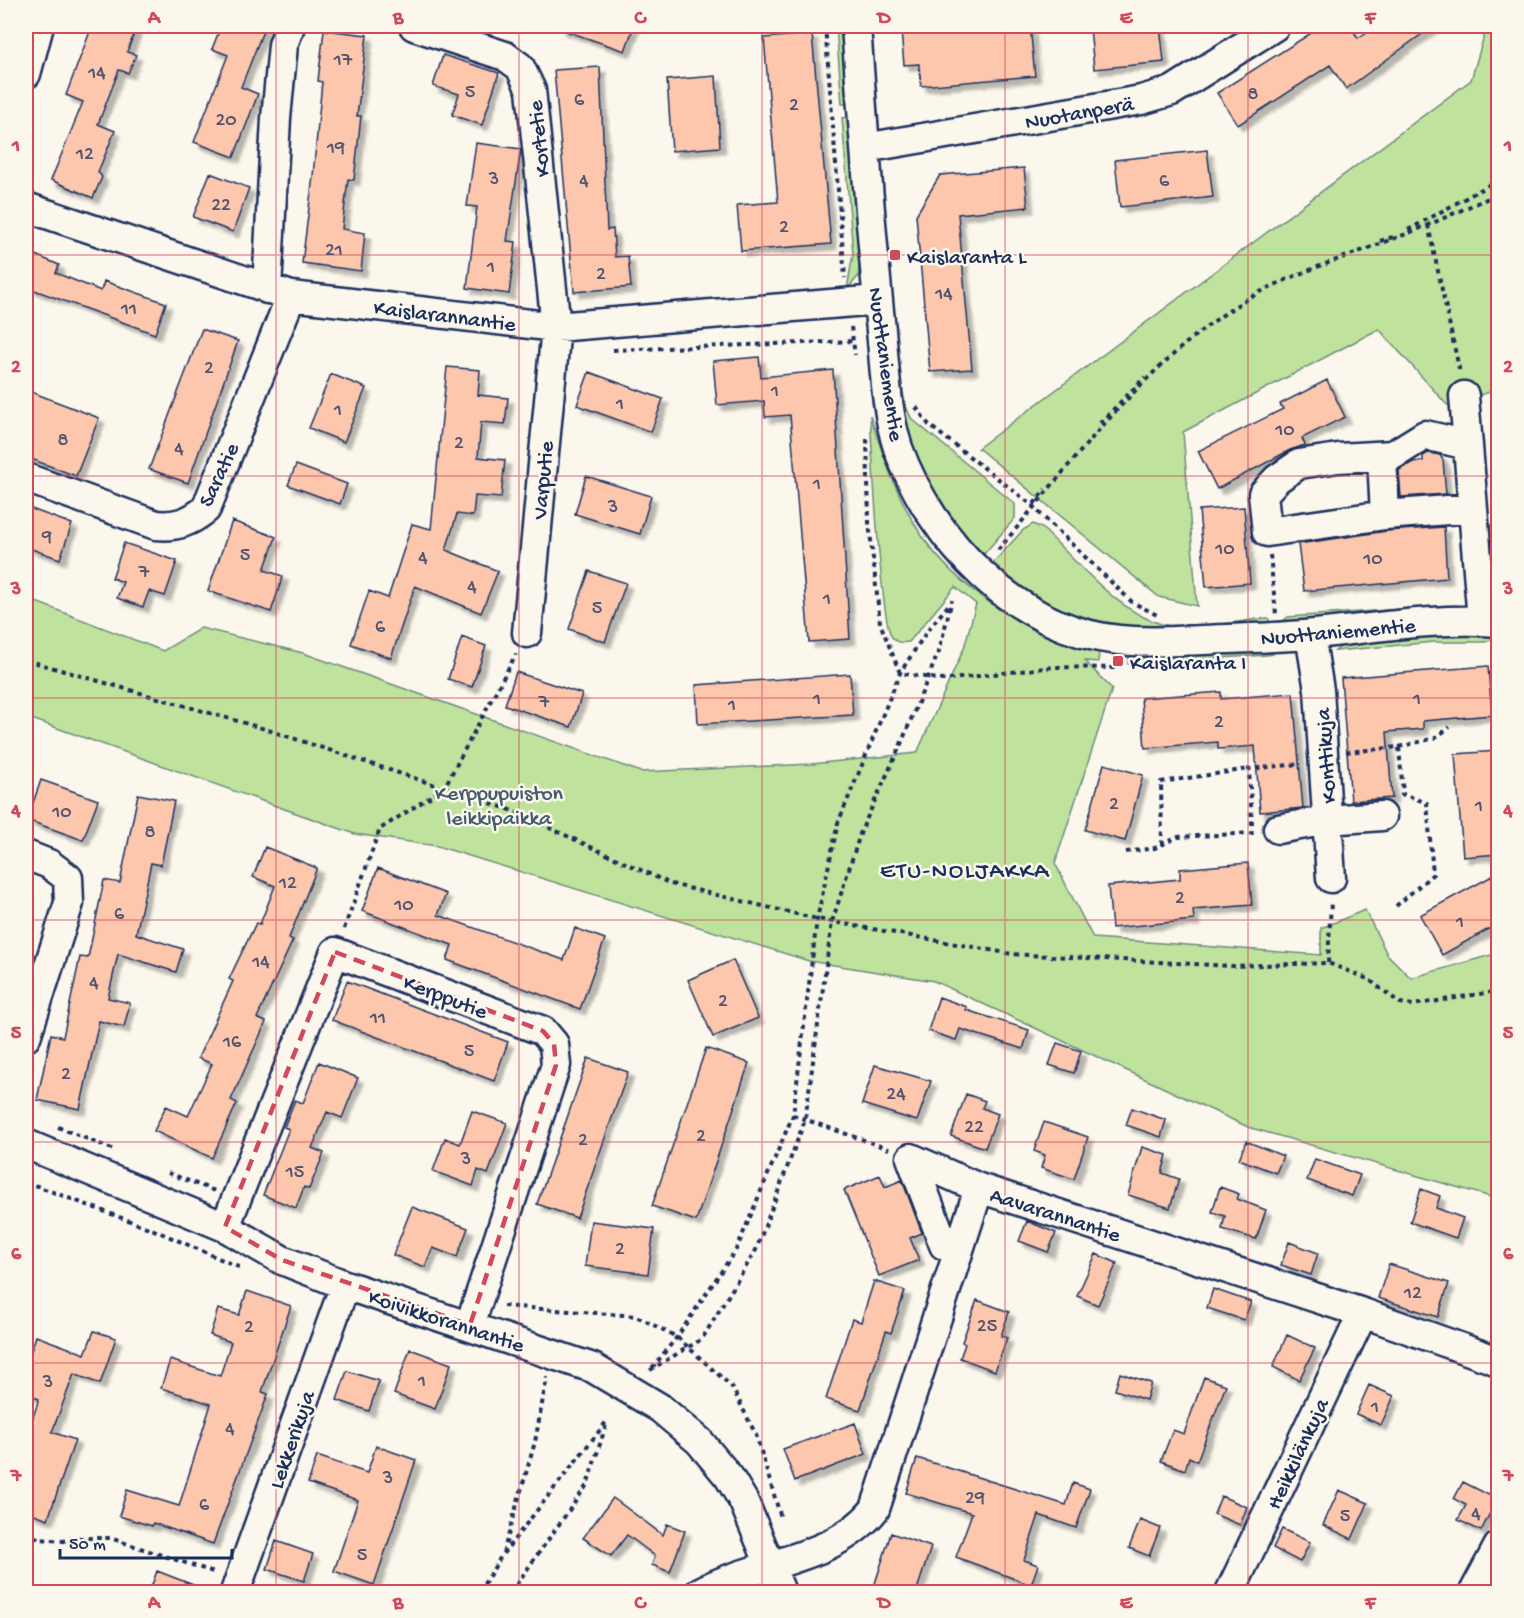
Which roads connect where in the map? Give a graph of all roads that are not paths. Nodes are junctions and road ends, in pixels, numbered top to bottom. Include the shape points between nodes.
1 (39, 26) edge
2 (290, 26) edge
3 (414, 26) edge
4 (856, 26) edge
5 (1275, 26) edge
6 (26, 74) edge
7 (865, 148) junction
8 (26, 207) edge
9 (279, 293) junction
10 (878, 300) junction
11 (556, 327) junction
12 (1464, 396) road end
13 (1468, 445) junction
14 (1382, 457) junction
15 (26, 478) edge
16 (1473, 508) junction
17 (1385, 515) junction
18 (1490, 622) edge
19 (527, 633) road end
20 (1310, 635) junction
21 (1382, 816) road end
22 (1328, 820) junction
23 (1265, 831) road end
24 (26, 855) edge
25 (1331, 878) road end
26 (26, 1037) edge
27 (26, 1144) edge
28 (979, 1188) junction
29 (225, 1227) junction
30 (958, 1251) junction
31 (345, 1285) junction
32 (1363, 1313) junction
33 (470, 1326) junction
34 (1498, 1361) edge
35 (1498, 1546) edge
36 (772, 1566) junction
37 (238, 1587) edge
38 (700, 1593) edge
39 (781, 1593) edge
40 (1230, 1593) edge
41 (1474, 1593) edge

1 - 6 street
2 - 9 street via 283,45 276,118
3 - 11 street, Kortetie via 505,56 520,68 531,90
4 - 7 street, Nuottaniementie
5 - 7 street, Nuotanperä via 1172,91 1141,100
7 - 10 street, Nuottaniementie
8 - 9 street, Kaislarannantie
9 - 11 street, Kaislarannantie
9 - 15 street, Saratie via 206,508 193,520 156,525
10 - 11 street, Kaislarannantie
10 - 20 street, Nuottaniementie via 890,414 912,482 947,537 970,563 1014,599 1031,612 1072,630 1118,640 1164,642
11 - 19 street, Varputie
12 - 13 street
13 - 14 street via 1425,435 1393,456
13 - 16 street
14 - 17 street
14 - 17 street via 1299,464 1263,494 1267,532
16 - 17 street
16 - 18 street
18 - 20 street, Nuottaniementie
20 - 22 street, Konttikuja via 1319,690
21 - 22 street
22 - 23 street
22 - 25 street, Konttikuja
24 - 26 street via 49,864 68,878 69,903
27 - 29 street, Koivikkorannantie
28 - 30 street, Aavarannantie
28 - 30 street via 912,1158 944,1245
28 - 32 street, Aavarannantie
29 - 31 street, Koivikkorannantie via 282,1260
29 - 33 street, Kerpputie via 335,952 543,1031 554,1044 556,1065
30 - 36 street, Aavarannantie via 875,1509 862,1526 811,1553
31 - 33 street, Koivikkorannantie
31 - 37 street, Lekkerikuja
32 - 34 street, Aavarannantie
32 - 40 street, Heikkilänkuja
33 - 36 street, Koivikkorannantie via 593,1368 660,1408 699,1441 729,1477
35 - 41 street
36 - 38 street, Aavarannantie
36 - 39 street, Koivikkorannantie

